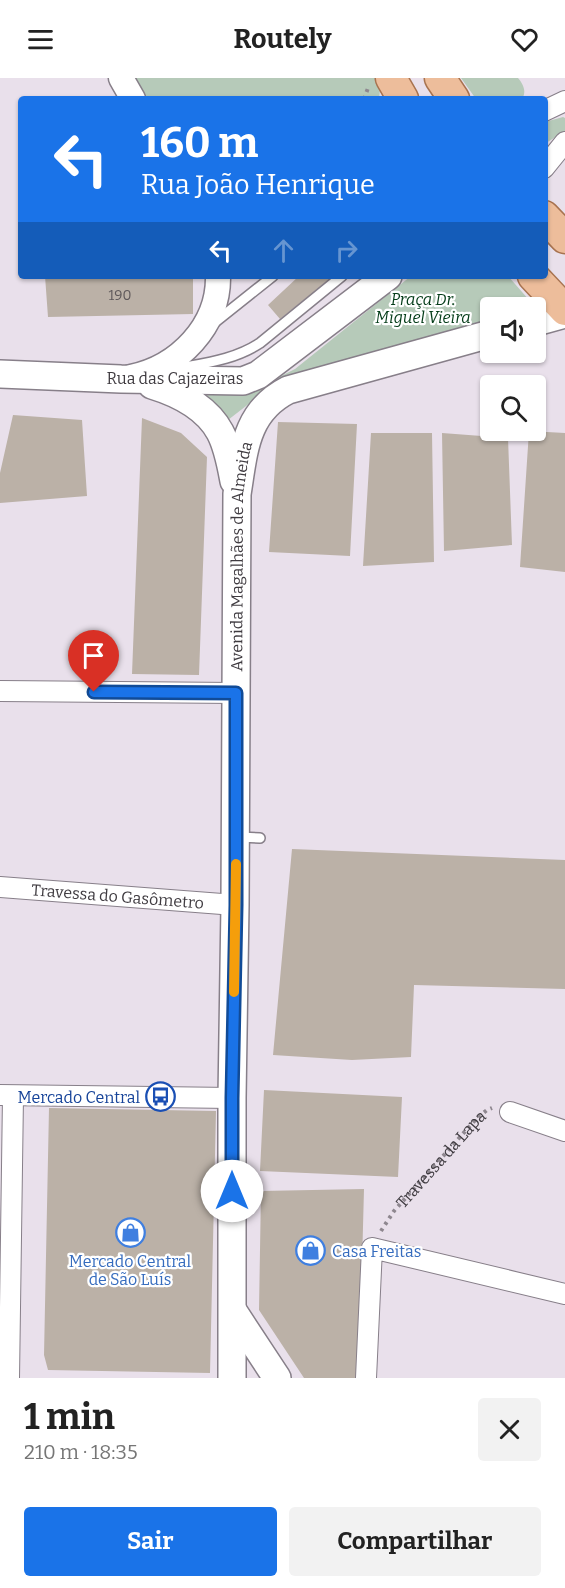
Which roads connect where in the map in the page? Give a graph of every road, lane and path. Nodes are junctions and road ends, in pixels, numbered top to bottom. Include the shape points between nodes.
1 (121, 78) edge
2 (391, 78) edge
3 (440, 78) edge
4 (131, 96) edge
5 (401, 96) edge
6 (452, 96) edge
7 (565, 101) edge
8 (548, 109) edge
9 (565, 142) edge
10 (548, 163) edge
11 (548, 220) edge
12 (565, 238) edge
13 (218, 279) edge
14 (269, 279) edge
15 (338, 279) edge
16 (384, 279) edge
17 (536, 279) edge
18 (565, 312) edge
19 (546, 319) edge
20 (199, 336) junction
21 (480, 337) edge
22 (0, 374) edge
23 (124, 378) junction
24 (237, 494) junction
25 (0, 691) edge
26 (236, 693) junction
27 (0, 887) edge
28 (236, 905) junction
29 (6, 1095) edge
30 (232, 1098) junction
31 (510, 1112) joint
32 (565, 1131) edge
33 (6, 1235) edge
34 (372, 1248) junction
35 (565, 1294) edge
36 (233, 1311) junction
37 (9, 1378) edge
38 (232, 1378) edge
39 (277, 1378) edge
40 (366, 1378) edge

1 - 4 street
2 - 5 main road
3 - 6 main road
7 - 8 street
9 - 10 street
11 - 12 main road
13 - 20 street via 211,314
14 - 20 lane
15 - 23 lane via 248,351
16 - 23 main road, Rua das Cajazeiras via 250,379 236,382
17 - 18 main road
18 - 19 main road
20 - 23 street via 154,370
21 - 24 main road, Avenida Magalhães de Almeida via 278,395 252,424
22 - 23 main road, Rua das Cajazeiras
23 - 24 main road via 167,390 203,412 220,432
24 - 26 main road, Avenida Magalhães de Almeida
25 - 26 street
26 - 28 main road, Avenida Magalhães de Almeida via 248,837
27 - 28 street, Travessa do Gasômetro
28 - 30 main road, Avenida Magalhães de Almeida
29 - 30 street
29 - 33 street
30 - 36 main road, Avenida Magalhães de Almeida
31 - 32 street, Travessa da Lapa
31 - 34 path, Travessa da Lapa via 492,1108 477,1118 394,1211
33 - 37 street
34 - 35 street
34 - 40 street
36 - 38 main road, Avenida Magalhães de Almeida
36 - 39 main road

